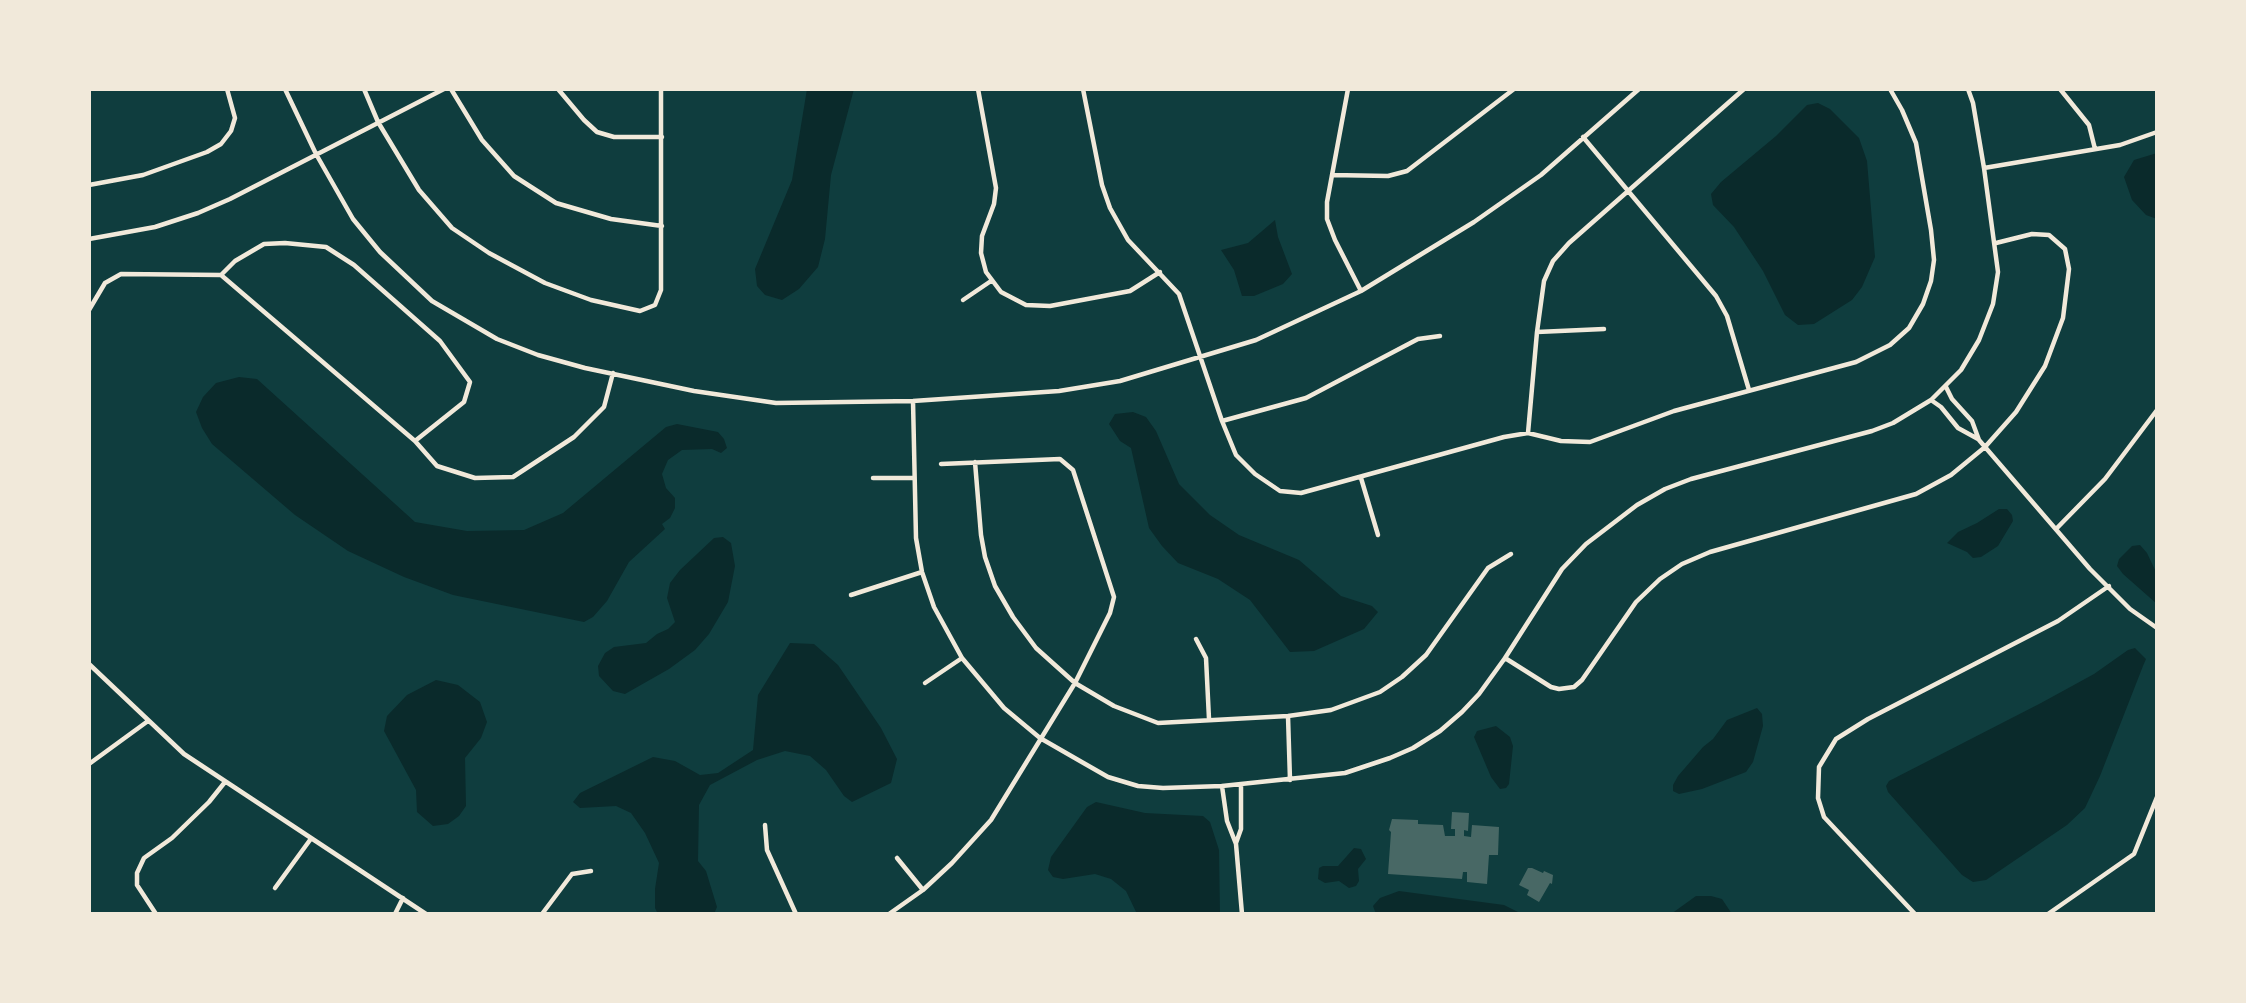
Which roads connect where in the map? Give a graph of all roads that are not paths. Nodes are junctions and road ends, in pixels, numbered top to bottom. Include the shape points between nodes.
1 (227, 89) edge
2 (285, 89) edge
3 (365, 89) edge
4 (444, 89) edge
5 (451, 89) edge
6 (558, 89) edge
7 (661, 89) edge
8 (978, 89) edge
9 (1083, 89) edge
10 (1348, 89) edge
11 (1514, 89) edge
12 (1639, 89) edge
13 (1744, 89) edge
14 (1890, 89) edge
15 (1968, 89) edge
16 (2060, 89) edge
17 (378, 122) junction
18 (2157, 132) edge
19 (662, 137) junction
20 (1583, 137) junction
21 (2095, 149) junction
22 (316, 153) junction
23 (1984, 168) junction
24 (1332, 175) junction
25 (89, 185) edge
26 (1628, 191) junction
27 (662, 226) junction
28 (89, 239) edge
29 (1995, 243) junction
30 (1160, 272) junction
31 (221, 275) junction
32 (992, 281) junction
33 (1361, 291) junction
34 (963, 300) dead end
35 (89, 310) edge
36 (1604, 329) dead end
37 (1537, 332) junction
38 (1440, 336) dead end
39 (1202, 358) junction
40 (614, 373) junction
41 (1945, 387) junction
42 (1749, 390) junction
43 (1931, 400) junction
44 (913, 401) junction
45 (2157, 410) edge
46 (1222, 421) junction
47 (1528, 433) junction
48 (1979, 440) junction
49 (415, 442) junction
50 (1985, 447) junction
51 (975, 462) junction
52 (941, 464) dead end
53 (873, 478) dead end
54 (914, 478) junction
55 (1361, 478) junction
56 (2057, 528) junction
57 (1378, 535) dead end
58 (1511, 554) dead end
59 (922, 572) junction
60 (2109, 586) junction
61 (851, 595) dead end
62 (2157, 628) edge
63 (1196, 639) dead end
64 (961, 657) junction
65 (1505, 658) junction
66 (89, 664) edge
67 (925, 683) dead end
68 (1075, 683) junction
69 (1288, 716) junction
70 (1209, 719) junction
71 (148, 721) junction
72 (1040, 738) junction
73 (89, 764) edge
74 (1290, 780) junction
75 (225, 782) junction
76 (1241, 784) junction
77 (1222, 786) junction
78 (2157, 797) edge
79 (765, 825) dead end
80 (310, 839) junction
81 (1236, 844) junction
82 (897, 858) dead end
83 (591, 870) dead end
84 (275, 888) dead end
85 (923, 890) junction
86 (403, 898) junction
87 (156, 914) edge
88 (395, 914) edge
89 (426, 914) edge
90 (542, 914) edge
91 (796, 914) edge
92 (889, 914) edge
93 (1242, 914) edge
94 (1915, 914) edge
95 (2048, 914) edge

1 - 25 street via 236,118 221,144 143,175
2 - 22 street
3 - 17 street
4 - 17 street
5 - 27 street via 482,140 514,176 556,203 611,219
6 - 19 street via 597,132 614,137
7 - 19 street
8 - 32 street via 996,188 981,244 983,264
9 - 30 street via 1110,208 1128,240
10 - 24 street
11 - 24 street via 1407,172
12 - 20 street
13 - 26 street
14 - 42 street via 1916,144 1931,230 1933,270 1923,304 1909,328 1880,352
15 - 23 street
16 - 21 street via 2089,125
17 - 22 street
17 - 27 street via 419,190 452,228 545,283 590,300 640,311 655,304 661,290
18 - 21 street
19 - 27 street
20 - 26 street
20 - 33 street via 1541,175 1474,222
21 - 23 street
22 - 28 street via 198,213 155,227
22 - 40 street via 353,219 432,301 496,339 538,355
23 - 29 street
24 - 33 street via 1327,219
26 - 37 street via 1553,261
26 - 42 street via 1716,296 1727,316
29 - 41 street via 1998,272 1993,304 1979,340
29 - 50 street via 2049,235 2065,250 2069,269 2063,318 2045,366 2017,412
30 - 32 street via 1121,293 1043,307 1014,301
30 - 39 street via 1179,295
31 - 35 street via 121,274 106,283
31 - 49 street
31 - 49 street via 264,244 326,247 354,265 440,341 470,382 464,402
32 - 34 street
33 - 39 street via 1256,340
36 - 37 street
37 - 47 street
38 - 46 street via 1418,339 1306,398
39 - 44 street via 1120,381 1059,391
39 - 46 street
40 - 44 street via 776,403
40 - 49 street via 604,407 574,437 513,477 475,478 436,466
41 - 43 street
41 - 48 street via 1972,421
42 - 47 street via 1590,442 1561,442
43 - 48 street via 1958,428
43 - 65 street via 1872,430 1691,479 1637,505 1562,569
44 - 54 street
45 - 56 street via 2105,479
46 - 55 street via 1236,454 1280,491 1301,493
47 - 55 street
48 - 50 street
50 - 56 street
50 - 65 street via 1951,475 1916,494 1682,564 1636,602 1574,687 1551,687
51 - 52 street
51 - 68 street via 981,535 995,586 1036,648
51 - 68 street via 1060,459 1073,470 1114,597
53 - 54 street
54 - 59 street via 915,538
55 - 57 street
56 - 60 street
58 - 69 street via 1488,568 1426,656 1402,677 1356,702
59 - 61 street
59 - 64 street via 933,607
60 - 62 street
60 - 94 street via 2058,621 1868,719 1836,739 1819,767 1818,798 1824,817
63 - 70 street via 1206,659
64 - 67 street
64 - 72 street via 1004,708
65 - 74 street via 1462,712 1413,748 1345,773
66 - 71 street
68 - 70 street via 1114,706 1158,723
68 - 72 street
69 - 70 street
69 - 74 street
71 - 73 street
71 - 75 street via 184,754
72 - 77 street via 1108,777 1139,786
72 - 85 street via 991,820
74 - 76 street
75 - 80 street
75 - 87 street via 172,838 144,858 137,885
76 - 77 street
76 - 81 street via 1241,829
77 - 81 street
78 - 95 street via 2134,854
79 - 91 street via 767,850
80 - 84 street
80 - 86 street
81 - 93 street
82 - 85 street
83 - 90 street via 572,874
85 - 92 street
86 - 88 street
86 - 89 street

